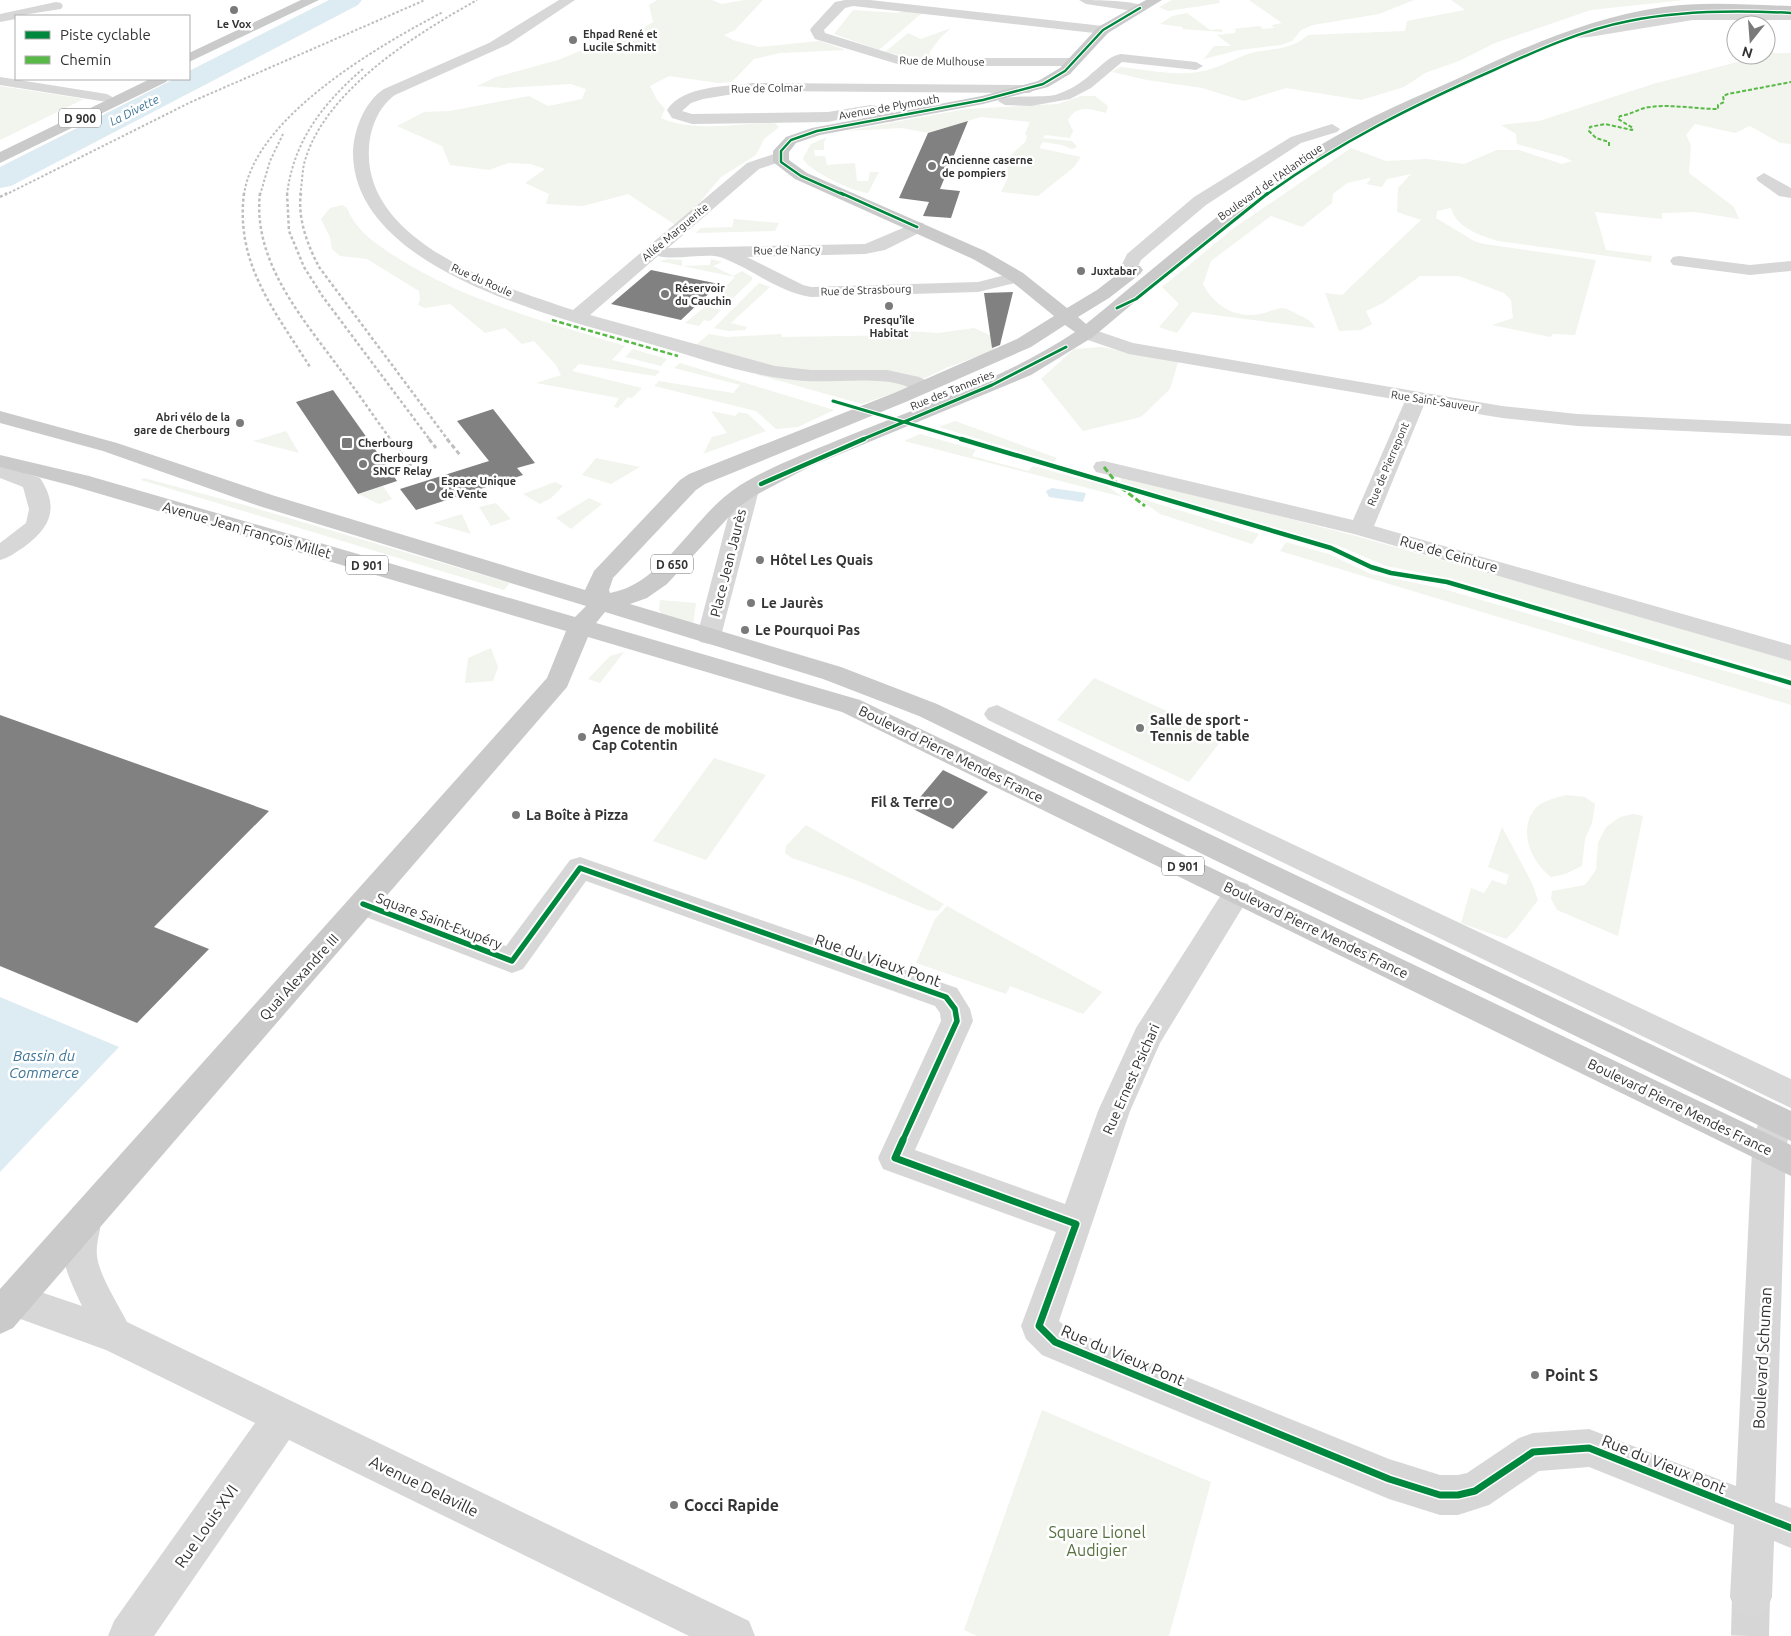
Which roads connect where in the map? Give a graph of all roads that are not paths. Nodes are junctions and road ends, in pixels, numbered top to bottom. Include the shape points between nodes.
1 (70, 0) edge
2 (312, 0) edge
3 (568, 0) edge
4 (1086, 0) edge
5 (1154, 0) edge
6 (56, 6) junction
7 (1790, 7) edge
8 (1140, 8) junction
9 (288, 12) junction
10 (38, 15) edge
11 (0, 18) edge
12 (1103, 30) junction
13 (1576, 34) joint
14 (1142, 44) dead end
15 (190, 58) edge
16 (1133, 58) junction
17 (1073, 62) junction
18 (190, 64) edge
19 (1196, 66) dead end
20 (145, 80) edge
21 (159, 80) edge
22 (0, 81) edge
23 (1029, 89) junction
24 (107, 98) junction
25 (983, 100) junction
26 (892, 117) junction
27 (0, 150) edge
28 (780, 157) junction
29 (0, 158) edge
30 (1764, 178) dead end
31 (1791, 193) edge
32 (917, 227) junction
33 (654, 250) junction
34 (723, 252) junction
35 (1680, 261) dead end
36 (1791, 266) edge
37 (1017, 278) junction
38 (576, 317) junction
39 (1066, 317) junction
40 (1086, 333) junction
41 (924, 387) junction
42 (1416, 399) junction
43 (0, 417) edge
44 (1791, 430) edge
45 (0, 433) edge
46 (0, 443) edge
47 (0, 461) edge
48 (1104, 467) dead end
49 (0, 470) edge
50 (82, 481) junction
51 (748, 490) junction
52 (267, 501) junction
53 (1361, 529) junction
54 (0, 553) edge
55 (611, 565) junction
56 (552, 586) junction
57 (602, 602) junction
58 (503, 606) junction
59 (580, 626) junction
60 (710, 636) junction
61 (1791, 653) edge
62 (997, 714) dead end
63 (580, 868) joint
64 (1238, 892) junction
65 (363, 904) junction
66 (1783, 1124) edge
67 (85, 1218) junction
68 (1076, 1224) junction
69 (7, 1308) edge
70 (114, 1335) junction
71 (282, 1417) junction
72 (1754, 1513) junction
73 (1791, 1528) edge
74 (1751, 1597) tunnel mouth
75 (129, 1636) edge
76 (734, 1636) edge

1 - 6 street
2 - 9 main road
3 - 38 street, Rue du Roule via 541,20 493,46 386,94 370,116 360,145 366,181 376,202 393,226 411,242 480,281
4 - 8 street
5 - 8 main road, Avenue de Plymouth
6 - 10 street
6 - 11 street
7 - 13 street, Boulevard de l'Atlantique via 1680,18
7 - 39 main road, Boulevard de l'Atlantique via 1717,2 1636,8 1580,20 1521,41 1332,129 1230,194 1125,277
8 - 12 main road, Avenue de Plymouth
9 - 15 main road
9 - 18 main road via 277,21
12 - 17 main road, Avenue de Plymouth
12 - 17 street, Rue de Mulhouse via 853,2 840,6 817,30 820,36 904,62
13 - 40 main road, Boulevard de l'Atlantique / D 650 via 1539,46 1479,73 1323,150 1250,200
14 - 16 street
16 - 19 street
16 - 25 street via 1113,60 1081,90 1062,99 1037,103
17 - 23 main road, Avenue de Plymouth via 1055,78
20 - 24 main road, D 900
21 - 29 main road, D 900
22 - 24 street
23 - 25 main road, Avenue de Plymouth
23 - 26 street, Rue de Colmar via 752,87 700,95 686,100 674,110 677,115 692,118 828,117 871,109
24 - 27 main road, D 900
25 - 26 main road, Avenue de Plymouth
26 - 28 main road, Avenue de Plymouth via 801,135 786,145
28 - 32 main road via 789,169 801,176
28 - 33 street, Allée Marguerite via 753,166
30 - 31 street via 1785,193
32 - 34 street, Rue de Nancy via 879,246 865,249
32 - 37 main road via 979,255
33 - 34 street, Rue de Nancy via 667,253
33 - 38 street, Allée Marguerite
34 - 37 street, Rue de Strasbourg via 798,290 811,292 978,287
35 - 36 street via 1750,270
37 - 39 main road
38 - 41 street, Rue du Roule via 753,367 819,376 890,374
39 - 40 main road
39 - 41 main road, Rue des Tanneries via 1024,343
40 - 42 street, Rue Saint-Sauveur via 1129,348
40 - 51 main road, Rue des Tanneries / D 650 via 1024,370 804,462
41 - 55 main road, Rue des Tanneries via 698,479 679,493
42 - 44 street, Rue Saint-Sauveur via 1576,420
42 - 53 street, Rue de Pierrepont
43 - 52 main road, D 901 via 110,447
45 - 52 main road, D 901 via 229,497
46 - 50 main road via 75,465
47 - 50 main road, Avenue Jean François Millet / D 901
48 - 53 street, Rue de Ceinture
49 - 54 street via 32,483 42,513 31,530
50 - 58 main road, Avenue Jean François Millet / D 901
51 - 57 main road, Rue des Tanneries / D 650 via 729,503 646,590
51 - 60 street, Place Jean Jaurès
52 - 56 main road, D 901
53 - 61 street, Rue de Ceinture
55 - 56 main road, Rue des Tanneries via 579,584
55 - 57 main road, Rue des Tanneries via 598,584 597,593
56 - 57 main road, D 901
57 - 58 main road via 558,609
57 - 59 main road
57 - 60 main road, Boulevard Pierre Mendes France / D 901
58 - 59 main road, Avenue Jean François Millet / D 901
59 - 64 main road, Boulevard Pierre Mendes France / D 901 via 851,706
59 - 65 main road, Quai Alexandre III via 558,681
60 - 66 main road, Boulevard Pierre Mendes France / D 901 via 832,673 928,710
62 - 66 street
63 - 65 street, Square Saint-Exupéry via 512,961
63 - 68 street, Rue du Vieux Pont via 946,997 955,1009 957,1021 895,1158
64 - 66 main road, Boulevard Pierre Mendes France / D 901
64 - 68 street, Rue Ernest Psichari via 1147,1037 1114,1111
65 - 67 main road, Quai Alexandre III
66 - 72 street, Boulevard Schuman via 1766,1259
67 - 69 main road, Quai Alexandre III
67 - 70 street via 79,1254 84,1272
68 - 72 street, Rue du Vieux Pont via 1039,1326 1055,1342 1389,1479 1440,1495 1474,1491 1533,1452 1590,1448
69 - 70 street, Avenue Delaville
70 - 71 street, Avenue Delaville
71 - 75 street, Rue Louis XVI
71 - 76 street, Avenue Delaville
72 - 73 street
72 - 74 street, Boulevard Schuman

